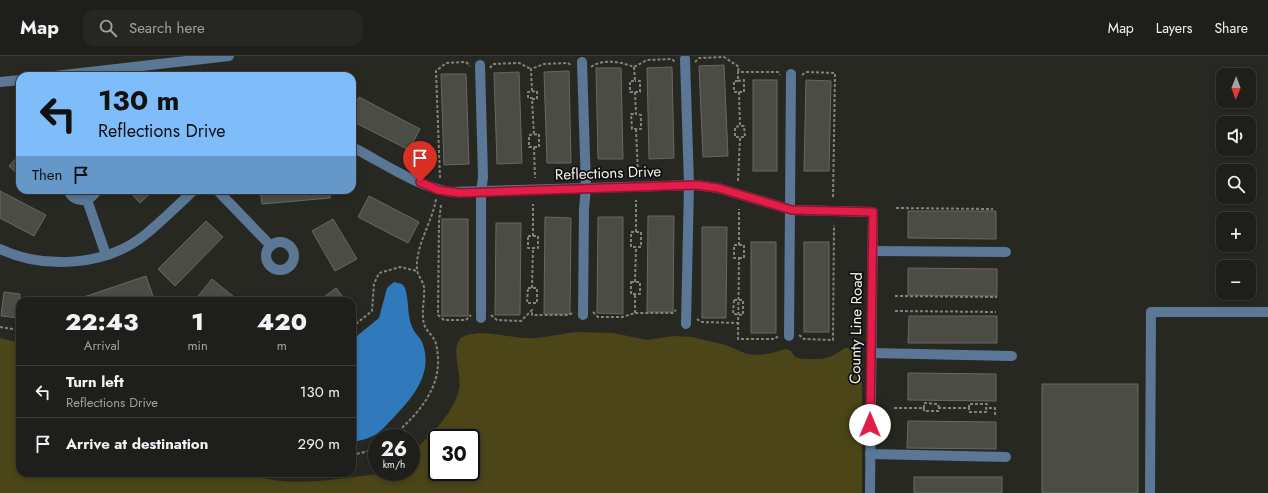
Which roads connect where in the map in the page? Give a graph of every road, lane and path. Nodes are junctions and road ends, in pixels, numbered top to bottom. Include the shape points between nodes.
1 (229, 56) edge
2 (685, 63) junction
3 (634, 66) junction
4 (582, 67) junction
5 (480, 69) junction
6 (531, 69) junction
7 (90, 72) edge
8 (738, 72) junction
9 (791, 77) junction
10 (16, 80) edge
11 (635, 81) junction
12 (738, 81) junction
13 (0, 82) edge
14 (532, 91) junction
15 (635, 92) junction
16 (739, 92) junction
17 (532, 99) junction
18 (636, 114) junction
19 (740, 126) junction
20 (636, 129) junction
21 (534, 135) junction
22 (740, 138) junction
23 (534, 147) junction
24 (356, 150) edge
25 (638, 174) dead end
26 (440, 178) dead end
27 (535, 178) dead end
28 (738, 181) dead end
29 (689, 185) junction
30 (586, 188) junction
31 (438, 190) junction
32 (481, 193) junction
33 (71, 194) edge
34 (94, 194) edge
35 (190, 194) edge
36 (221, 194) edge
37 (833, 199) dead end
38 (88, 200) junction
39 (636, 200) dead end
40 (533, 204) dead end
41 (441, 205) dead end
42 (896, 208) dead end
43 (739, 209) dead end
44 (993, 209) dead end
45 (790, 210) junction
46 (873, 212) joint
47 (636, 232) junction
48 (533, 236) junction
49 (739, 245) dead end
50 (271, 246) dead end
51 (636, 247) junction
52 (533, 248) junction
53 (0, 249) edge
54 (873, 251) junction
55 (1006, 252) dead end
56 (106, 255) junction
57 (417, 271) junction
58 (636, 282) junction
59 (532, 288) junction
60 (635, 294) junction
61 (895, 296) dead end
62 (997, 297) dead end
63 (532, 303) junction
64 (677, 309) dead end
65 (532, 310) junction
66 (895, 311) dead end
67 (583, 312) junction
68 (996, 312) dead end
69 (1268, 312) edge
70 (635, 313) junction
71 (481, 315) junction
72 (743, 315) joint
73 (690, 320) joint
74 (738, 323) dead end
75 (356, 325) edge
76 (0, 327) edge
77 (16, 329) edge
78 (789, 336) dead end
79 (871, 352) junction
80 (1012, 356) dead end
81 (894, 408) dead end
82 (924, 408) junction
83 (939, 408) junction
84 (969, 408) junction
85 (986, 408) junction
86 (996, 417) dead end
87 (400, 429) edge
88 (368, 451) edge
89 (356, 453) edge
90 (870, 454) junction
91 (1006, 458) dead end
92 (870, 493) edge
93 (1150, 493) edge

1 - 7 street
2 - 3 path via 680,67 672,59 647,60
2 - 8 path via 691,67 699,58 724,57 738,67
2 - 29 street
3 - 4 path via 620,62 597,62 586,71
3 - 11 path
4 - 6 path via 578,71 568,63 544,64
4 - 30 street
5 - 6 path via 486,74 493,64 519,64
5 - 26 path via 475,74 466,62 446,63 436,71
5 - 32 street via 483,177
6 - 14 path
8 - 9 path via 778,72 785,81
8 - 12 path
9 - 37 path via 796,80 806,72 835,72
9 - 45 street
10 - 13 street
11 - 15 path via 640,81 640,92
11 - 15 path via 630,81 630,92
12 - 16 path via 734,81 734,92
12 - 16 path via 744,80 744,92
14 - 17 path via 528,92 528,98
14 - 17 path via 537,91 537,99
15 - 18 path
16 - 19 path
17 - 21 path
18 - 20 path via 631,114 632,129
18 - 20 path via 641,115 641,129
19 - 22 path via 744,126 745,137
19 - 22 path via 735,127 735,137
20 - 25 path
21 - 23 path via 529,135 529,147
21 - 23 path via 539,134 539,147
22 - 28 path
23 - 27 path
24 - 31 street, Reflections Drive
29 - 30 street, Reflections Drive
29 - 45 street, Reflections Drive via 718,188
29 - 73 street
30 - 32 street, Reflections Drive
30 - 67 street
31 - 32 street, Reflections Drive
31 - 57 path via 429,226 420,245
32 - 71 street
33 - 38 street via 78,200
34 - 38 street
35 - 56 street via 146,234
36 - 50 street
38 - 56 street
39 - 47 path
40 - 48 path
41 - 71 path via 438,315 444,320 466,320 476,311
42 - 44 path
43 - 49 path
45 - 46 street, Reflections Drive
45 - 78 street
46 - 54 street, County Line Road
47 - 51 path via 641,232 641,247
47 - 51 path via 631,232 631,247
48 - 52 path via 538,236 538,248
48 - 52 path via 528,236 528,248
51 - 58 path
52 - 59 path
53 - 56 street via 54,262 86,260
54 - 55 street
54 - 79 street, County Line Road
57 - 75 path via 400,267 379,273 374,284 372,311
57 - 87 path via 424,286 424,324 436,343 438,374 433,390 421,408
58 - 60 path via 640,282 640,294
58 - 60 path via 631,282 631,294
59 - 63 path via 528,288 528,303
59 - 63 path via 537,288 537,303
60 - 70 path
61 - 62 path
63 - 65 path
64 - 70 path via 673,313
65 - 67 path via 532,315 569,315 578,308
65 - 71 path via 522,321 497,320 487,311
66 - 68 path
67 - 70 path via 589,307 598,317 622,317
69 - 93 street via 1151,312
72 - 72 path via 733,314 734,300 743,300
73 - 74 path
76 - 77 path
79 - 80 street
79 - 90 street, County Line Road
81 - 82 path
82 - 83 path via 924,412 939,411
82 - 83 path via 924,403 938,404
83 - 84 path
84 - 85 path via 969,412 986,412
84 - 85 path via 969,404 986,404
85 - 86 path via 995,408
88 - 89 path
90 - 91 street
90 - 92 street, County Line Road

